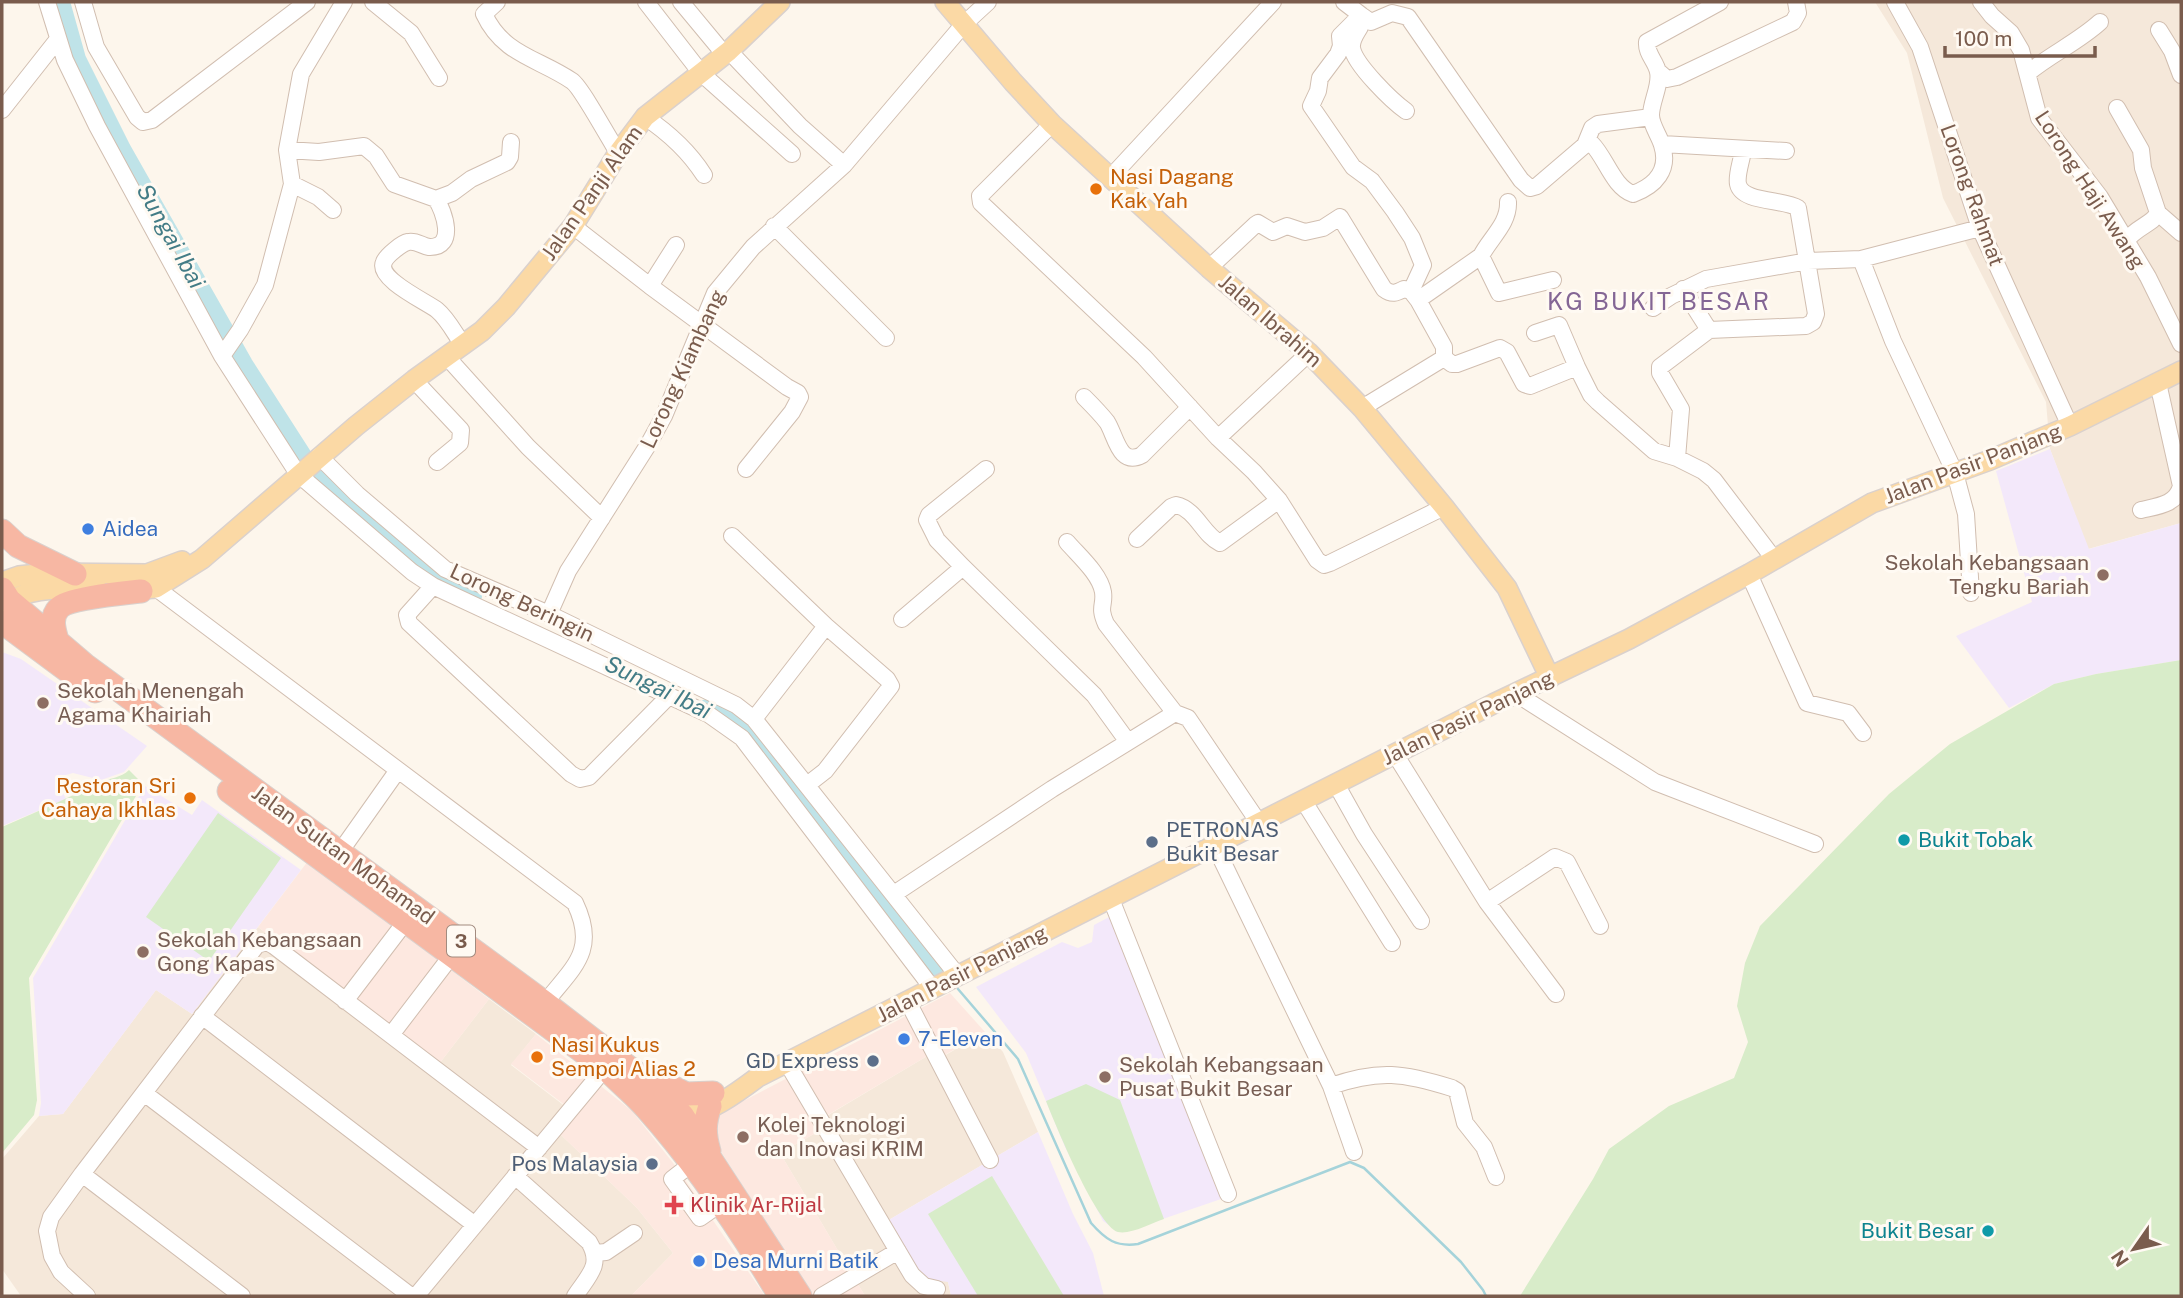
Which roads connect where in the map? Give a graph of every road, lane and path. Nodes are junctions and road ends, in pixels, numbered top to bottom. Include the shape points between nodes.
1 (47, 2) edge
2 (83, 2) edge
3 (307, 2) edge
4 (344, 2) edge
5 (373, 2) edge
6 (497, 2) edge
7 (646, 2) edge
8 (681, 2) edge
9 (780, 2) edge
10 (945, 2) edge
11 (988, 2) edge
12 (1273, 2) edge
13 (1344, 2) edge
14 (1720, 2) edge
15 (1797, 2) edge
16 (1895, 2) edge
17 (1981, 2) edge
18 (1359, 18) junction
19 (2100, 22) dead end
20 (963, 25) junction
21 (2160, 30) dead end
22 (58, 39) junction
23 (727, 53) junction
24 (1658, 72) junction
25 (702, 73) junction
26 (2028, 73) junction
27 (2181, 75) edge
28 (439, 78) dead end
29 (2117, 108) dead end
30 (2, 110) edge
31 (1406, 111) dead end
32 (645, 117) junction
33 (1651, 117) junction
34 (1052, 124) junction
35 (511, 142) dead end
36 (1662, 144) junction
37 (1585, 145) junction
38 (287, 150) junction
39 (1743, 150) junction
40 (1786, 151) dead end
41 (618, 153) junction
42 (792, 154) dead end
43 (845, 165) junction
44 (704, 175) dead end
45 (1110, 178) junction
46 (292, 184) junction
47 (436, 199) junction
48 (1508, 202) dead end
49 (333, 210) dead end
50 (2158, 213) junction
51 (573, 226) junction
52 (775, 226) junction
53 (1980, 228) junction
54 (2181, 233) edge
55 (2126, 241) junction
56 (676, 245) dead end
57 (1481, 256) junction
58 (1861, 259) junction
59 (1808, 261) junction
60 (1209, 268) junction
61 (1553, 280) dead end
62 (650, 286) junction
63 (1683, 289) junction
64 (1415, 296) junction
65 (1653, 308) dead end
66 (701, 324) junction
67 (1709, 330) junction
68 (1535, 332) dead end
69 (886, 338) dead end
70 (2181, 344) edge
71 (455, 351) junction
72 (1308, 353) junction
73 (222, 356) junction
74 (1444, 358) junction
75 (1577, 367) junction
76 (2181, 372) edge
77 (414, 380) junction
78 (2158, 383) junction
79 (1084, 397) dead end
80 (1190, 407) junction
81 (1362, 408) junction
82 (2070, 426) junction
83 (1218, 438) junction
84 (319, 456) junction
85 (1677, 458) junction
86 (436, 462) dead end
87 (746, 469) dead end
88 (986, 469) dead end
89 (1955, 473) junction
90 (298, 474) junction
91 (1279, 500) junction
92 (1444, 507) junction
93 (2141, 510) dead end
94 (602, 518) junction
95 (2, 531) edge
96 (732, 536) dead end
97 (1137, 539) dead end
98 (1068, 542) dead end
99 (1774, 559) junction
100 (963, 567) junction
101 (75, 574) junction
102 (1749, 574) junction
103 (148, 584) junction
104 (433, 586) junction
105 (1971, 593) dead end
106 (4, 594) edge
107 (550, 614) junction
108 (525, 618) junction
109 (902, 619) dead end
110 (2, 622) edge
111 (826, 626) junction
112 (2, 639) edge
113 (57, 640) junction
114 (1550, 678) junction
115 (87, 686) junction
116 (1515, 693) junction
117 (669, 696) junction
118 (1175, 713) junction
119 (754, 719) junction
120 (1863, 733) dead end
121 (1128, 741) junction
122 (1395, 754) junction
123 (398, 770) junction
124 (1336, 784) junction
125 (807, 785) junction
126 (1303, 800) junction
127 (1259, 823) junction
128 (1815, 844) dead end
129 (1215, 846) junction
130 (340, 852) junction
131 (894, 894) junction
132 (1111, 899) junction
133 (1487, 902) junction
134 (406, 921) junction
135 (1421, 921) dead end
136 (1600, 926) dead end
137 (1392, 943) dead end
138 (452, 955) junction
139 (958, 976) junction
140 (933, 989) junction
141 (1556, 995) dead end
142 (345, 1001) junction
143 (908, 1002) junction
144 (545, 1003) junction
145 (202, 1016) junction
146 (391, 1035) junction
147 (596, 1041) junction
148 (787, 1063) junction
149 (605, 1068) junction
150 (1331, 1086) junction
151 (144, 1093) junction
152 (712, 1100) junction
153 (682, 1115) junction
154 (539, 1148) junction
155 (1354, 1152) dead end
156 (700, 1160) junction
157 (990, 1160) dead end
158 (82, 1174) junction
159 (515, 1176) junction
160 (1496, 1177) dead end
161 (1228, 1194) dead end
162 (720, 1204) junction
163 (475, 1225) junction
164 (634, 1233) dead end
165 (898, 1251) junction
166 (596, 1253) junction
167 (937, 1289) dead end
168 (87, 1296) edge
169 (242, 1296) edge
170 (411, 1296) edge
171 (416, 1296) edge
172 (575, 1296) edge
173 (780, 1296) edge
174 (800, 1296) edge
175 (822, 1296) edge

1 - 22 street
2 - 3 street via 96,47 143,122 152,120
4 - 38 street via 301,74
5 - 28 street via 411,33
6 - 41 street via 484,14 503,42 573,81
7 - 25 street
8 - 23 street
9 - 23 main road, Jalan Panji Alam
10 - 20 main road, Jalan Ibrahim
11 - 20 street
12 - 45 street
13 - 18 street
14 - 24 street via 1647,43
15 - 24 street via 1793,22 1677,77 1667,79
16 - 53 street, Lorong Rahmat via 1920,47
17 - 26 street, Lorong Haji Awang via 2011,33
18 - 31 street via 1360,27 1352,41 1354,53 1388,97
18 - 37 street via 1371,22 1392,13 1408,17 1530,188
18 - 64 street via 1340,36 1338,54 1320,78 1311,106 1353,167 1372,181 1412,238 1423,265
19 - 26 street
20 - 34 main road, Jalan Ibrahim
20 - 43 street, Lorong Kiambang
21 - 27 street
22 - 30 street
22 - 73 street via 97,126
23 - 25 main road, Jalan Panji Alam
23 - 43 street
24 - 33 street
25 - 32 main road, Jalan Panji Alam
25 - 42 street
26 - 55 street, Lorong Haji Awang via 2039,118 2100,197
29 - 50 street via 2141,150
32 - 41 main road, Jalan Panji Alam
32 - 44 street via 669,133
33 - 36 street
33 - 37 street via 1598,124
34 - 45 main road, Jalan Ibrahim
34 - 80 street via 979,200
35 - 47 street via 507,162
36 - 37 street via 1658,179 1633,194 1620,185 1598,150
36 - 39 street
38 - 46 street
38 - 47 street via 319,152 364,146 394,184
39 - 40 street
39 - 59 street via 1738,183 1742,191 1798,208
41 - 51 main road, Jalan Panji Alam
43 - 52 street, Lorong Kiambang
45 - 60 main road, Jalan Ibrahim
46 - 49 street
46 - 73 street via 265,285
47 - 71 street via 444,212 446,236 430,247 407,242 382,265 401,288 440,313
48 - 57 street via 1507,216
50 - 54 street
50 - 55 street
51 - 62 street
51 - 71 main road, Jalan Panji Alam via 506,307
52 - 66 street, Lorong Kiambang via 736,265 715,293
52 - 69 street
53 - 58 street
53 - 82 street, Lorong Rahmat
55 - 70 street, Lorong Haji Awang
56 - 62 street
57 - 61 street via 1499,293
57 - 64 street
58 - 59 street
58 - 89 street via 1893,341
59 - 63 street via 1706,279
59 - 67 street via 1816,314 1813,323
60 - 64 street via 1255,225 1273,232 1287,226 1305,232 1340,217 1384,289 1389,293 1404,289
60 - 72 main road, Jalan Ibrahim
62 - 66 street
63 - 65 street
63 - 67 street
64 - 74 street via 1444,347
66 - 87 street via 800,397
66 - 94 street, Lorong Kiambang via 664,416
67 - 85 street via 1660,367 1681,409
68 - 75 street via 1559,326
71 - 77 main road, Jalan Panji Alam
71 - 94 street via 528,447
72 - 81 main road, Jalan Ibrahim
72 - 83 street
73 - 90 street
74 - 75 street via 1457,364 1500,348 1530,386
74 - 81 street
75 - 85 street via 1598,402 1650,448
76 - 78 main road, Jalan Pasir Panjang
77 - 84 main road, Jalan Panji Alam
77 - 86 street via 461,430 460,443
78 - 82 main road, Jalan Pasir Panjang
78 - 93 street via 2181,486 2173,500
79 - 80 street via 1112,431 1120,451 1135,459
80 - 83 street
81 - 92 main road, Jalan Ibrahim
82 - 89 main road, Jalan Pasir Panjang
83 - 91 street
84 - 90 main road, Jalan Panji Alam
84 - 108 street, Lorong Beringin via 445,569
85 - 99 street via 1714,480
88 - 100 street via 927,520 937,540
89 - 99 main road, Jalan Pasir Panjang via 1872,503
89 - 105 street via 1966,514
90 - 103 main road, Jalan Panji Alam via 202,559
90 - 104 street
91 - 92 street via 1324,565
91 - 97 street via 1220,542 1176,505
92 - 114 main road, Jalan Ibrahim via 1507,588
94 - 107 street, Lorong Kiambang via 568,571
95 - 101 highway via 18,546
96 - 111 street
98 - 118 street via 1102,588 1100,609 1105,624
99 - 102 main road, Jalan Pasir Panjang
100 - 109 street
100 - 121 street via 1094,695
101 - 103 main road
101 - 106 main road via 19,576
102 - 114 main road, Jalan Pasir Panjang
102 - 120 street via 1807,703 1848,713
103 - 106 main road
103 - 113 highway via 68,602 57,609 53,622
103 - 123 street
104 - 108 street
104 - 117 street via 407,615 409,624 580,779 589,777
106 - 113 highway, Jalan Sultan Mohamad / 3
107 - 108 street, Lorong Beringin
107 - 119 street, Lorong Beringin via 736,705
108 - 117 street
110 - 115 highway, Jalan Sultan Mohamad / 3
111 - 119 street
111 - 125 street via 891,686 825,771
112 - 115 highway
113 - 130 highway, Jalan Sultan Mohamad / 3
114 - 116 main road, Jalan Pasir Panjang
115 - 134 highway, Jalan Sultan Mohamad / 3
116 - 122 main road, Jalan Pasir Panjang
116 - 128 street via 1656,782
117 - 140 street via 708,714 742,738
118 - 121 street
118 - 127 street via 1188,718
119 - 125 street, Lorong Beringin
121 - 131 street
122 - 124 main road, Jalan Pasir Panjang
122 - 133 street
123 - 130 street
123 - 144 street via 575,903 583,920 584,949
124 - 126 main road, Jalan Pasir Panjang
124 - 135 street
125 - 131 street, Lorong Beringin
126 - 127 main road, Jalan Pasir Panjang
126 - 137 street
127 - 129 main road, Jalan Pasir Panjang
129 - 132 main road, Jalan Pasir Panjang
129 - 150 street
130 - 144 highway, Jalan Sultan Mohamad / 3
131 - 139 street, Lorong Beringin
132 - 139 main road, Jalan Pasir Panjang
132 - 161 street
133 - 136 street via 1555,857 1567,862
133 - 141 street
134 - 138 highway, Jalan Sultan Mohamad / 3
134 - 142 street
138 - 146 street
138 - 149 highway, Jalan Sultan Mohamad / 3
139 - 140 main road, Jalan Pasir Panjang
140 - 143 main road, Jalan Pasir Panjang
142 - 145 street via 267,942 251,952
142 - 146 street
143 - 148 main road, Jalan Pasir Panjang
143 - 157 street
144 - 147 highway, Jalan Sultan Mohamad / 3
145 - 151 street
145 - 163 street
146 - 154 street
147 - 152 highway via 676,1091
147 - 153 highway, Jalan Sultan Mohamad / 3
148 - 152 main road, Jalan Pasir Panjang via 731,1084
148 - 165 street
149 - 153 highway via 667,1113
149 - 154 street
149 - 156 highway, Jalan Sultan Mohamad / 3
150 - 155 street
150 - 160 street via 1360,1075 1393,1074 1452,1088 1457,1091 1465,1123 1484,1147
151 - 158 street
151 - 170 street
152 - 153 main road, Jalan Pasir Panjang via 688,1106
152 - 156 highway
153 - 156 highway, Jalan Sultan Mohamad / 3
153 - 162 highway via 680,1131
154 - 159 street
156 - 162 highway, Jalan Sultan Mohamad / 3
156 - 174 highway, Jalan Sultan Mohamad / 3
158 - 168 street via 51,1217 47,1231 52,1256 68,1280
158 - 169 street
159 - 163 street
159 - 166 street
162 - 173 highway, Jalan Sultan Mohamad / 3
163 - 171 street
164 - 166 street via 606,1252
165 - 167 street via 918,1282
165 - 175 street
166 - 172 street via 595,1265

